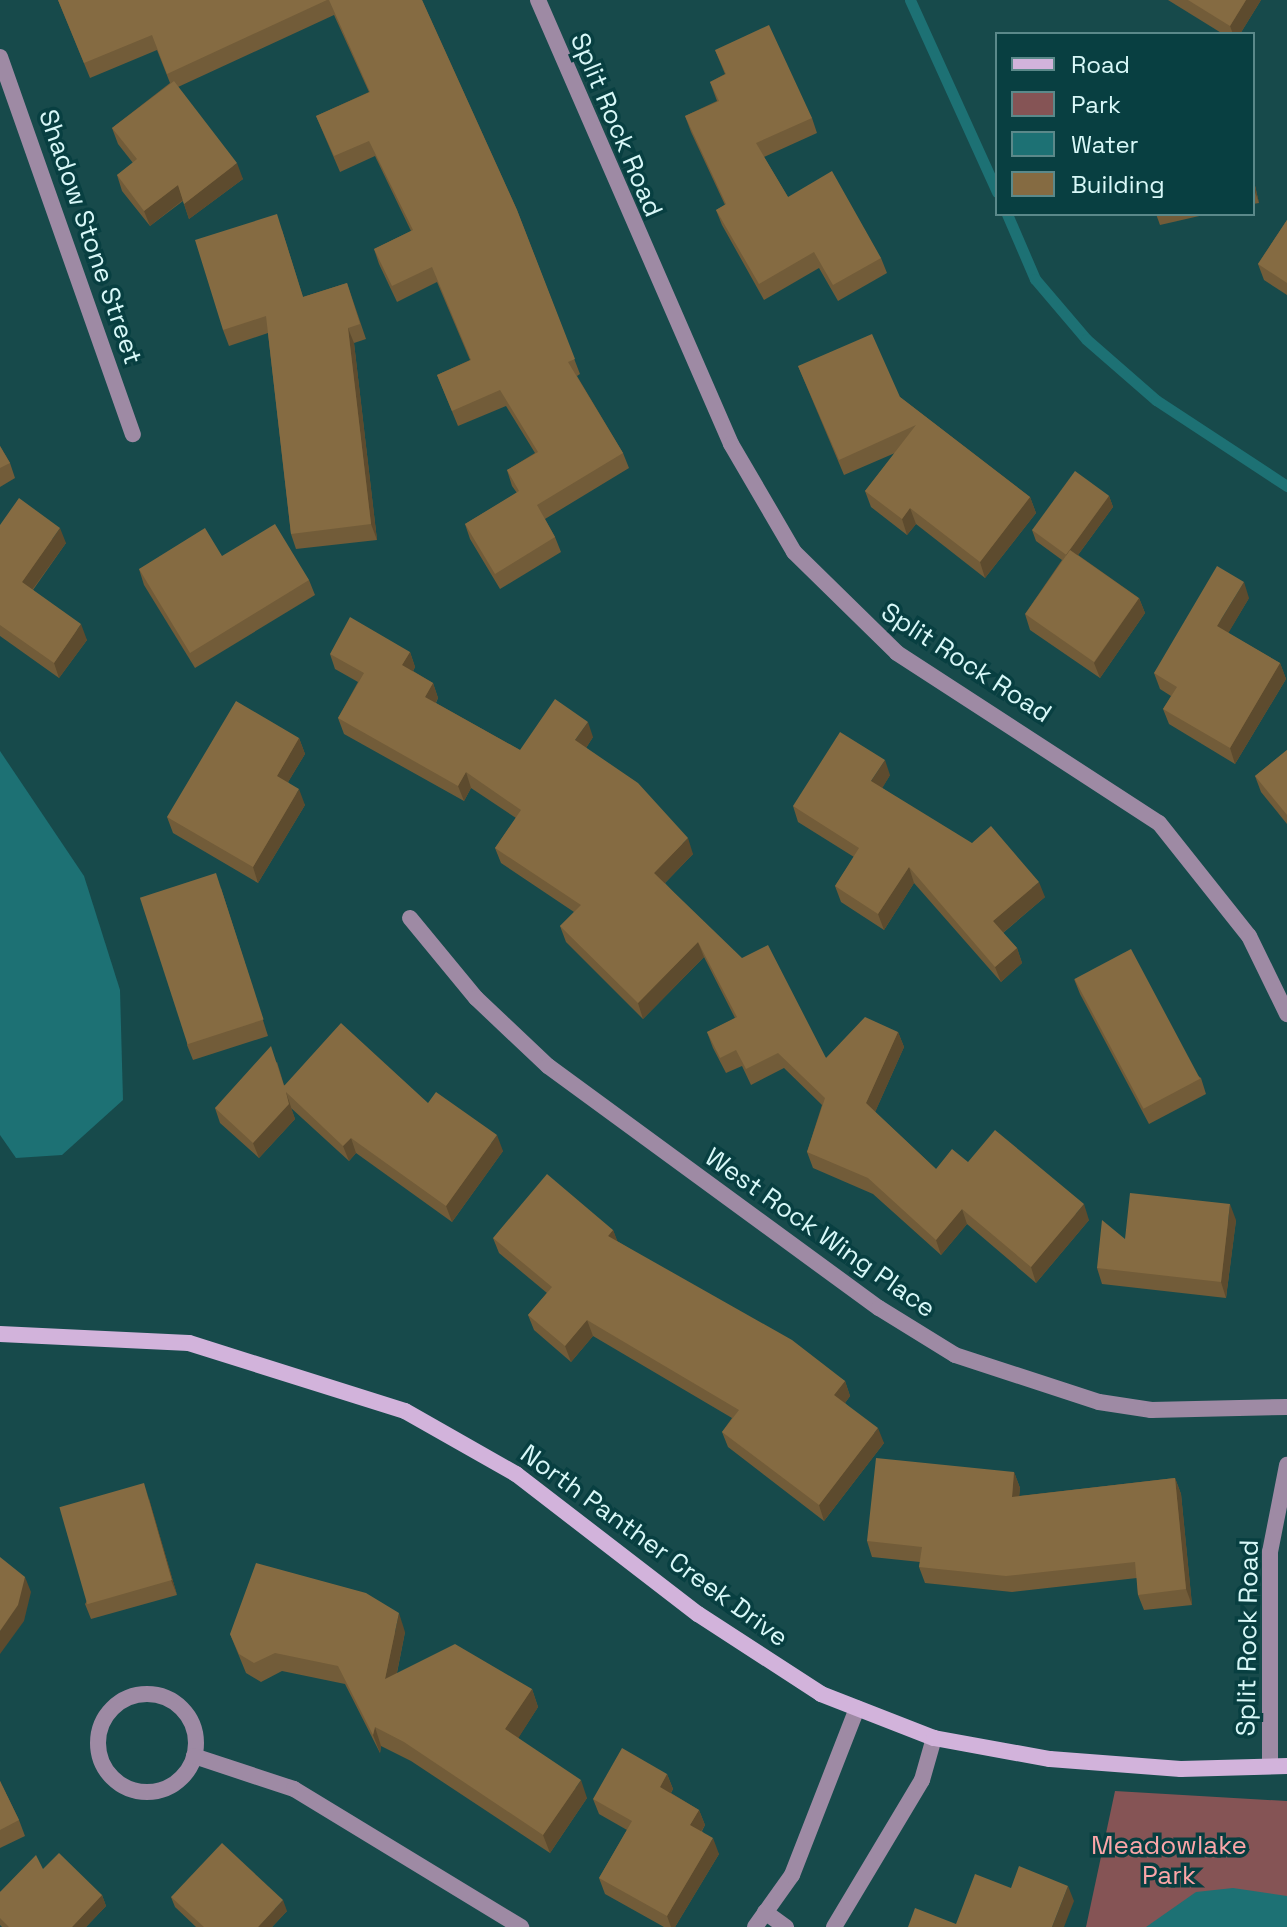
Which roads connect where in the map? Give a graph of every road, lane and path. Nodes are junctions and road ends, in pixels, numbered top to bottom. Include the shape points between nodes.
1 (538, 0) edge
2 (0, 57) edge
3 (133, 434) dead end
4 (410, 918) dead end
5 (1287, 1014) edge
6 (0, 1334) edge
7 (1287, 1407) edge
8 (1287, 1465) edge
9 (857, 1708) junction
10 (934, 1738) junction
11 (194, 1756) junction
12 (1278, 1766) edge
13 (765, 1912) junction
14 (521, 1927) edge
15 (755, 1927) edge
16 (786, 1927) edge
17 (834, 1927) edge

1 - 5 street, Split Rock Road via 731,444 794,552 897,653 1159,823 1249,936
2 - 3 street, Shadow Stone Street
4 - 7 street, West Rock Wing Place via 476,998 548,1066 879,1308 955,1355 1099,1402 1151,1410
6 - 9 street, North Panther Creek Drive via 189,1343 405,1411 462,1438 698,1614 821,1694
8 - 12 street, Split Rock Road via 1270,1552
9 - 10 street, North Panther Creek Drive
9 - 13 street via 822,1811
10 - 12 street, North Panther Creek Drive via 1050,1759
10 - 17 street via 922,1780
11 - 11 street via 193,1726 161,1697 116,1705 99,1733 102,1766 127,1788 160,1791 181,1778
11 - 14 street via 294,1789
13 - 15 street
13 - 16 street

